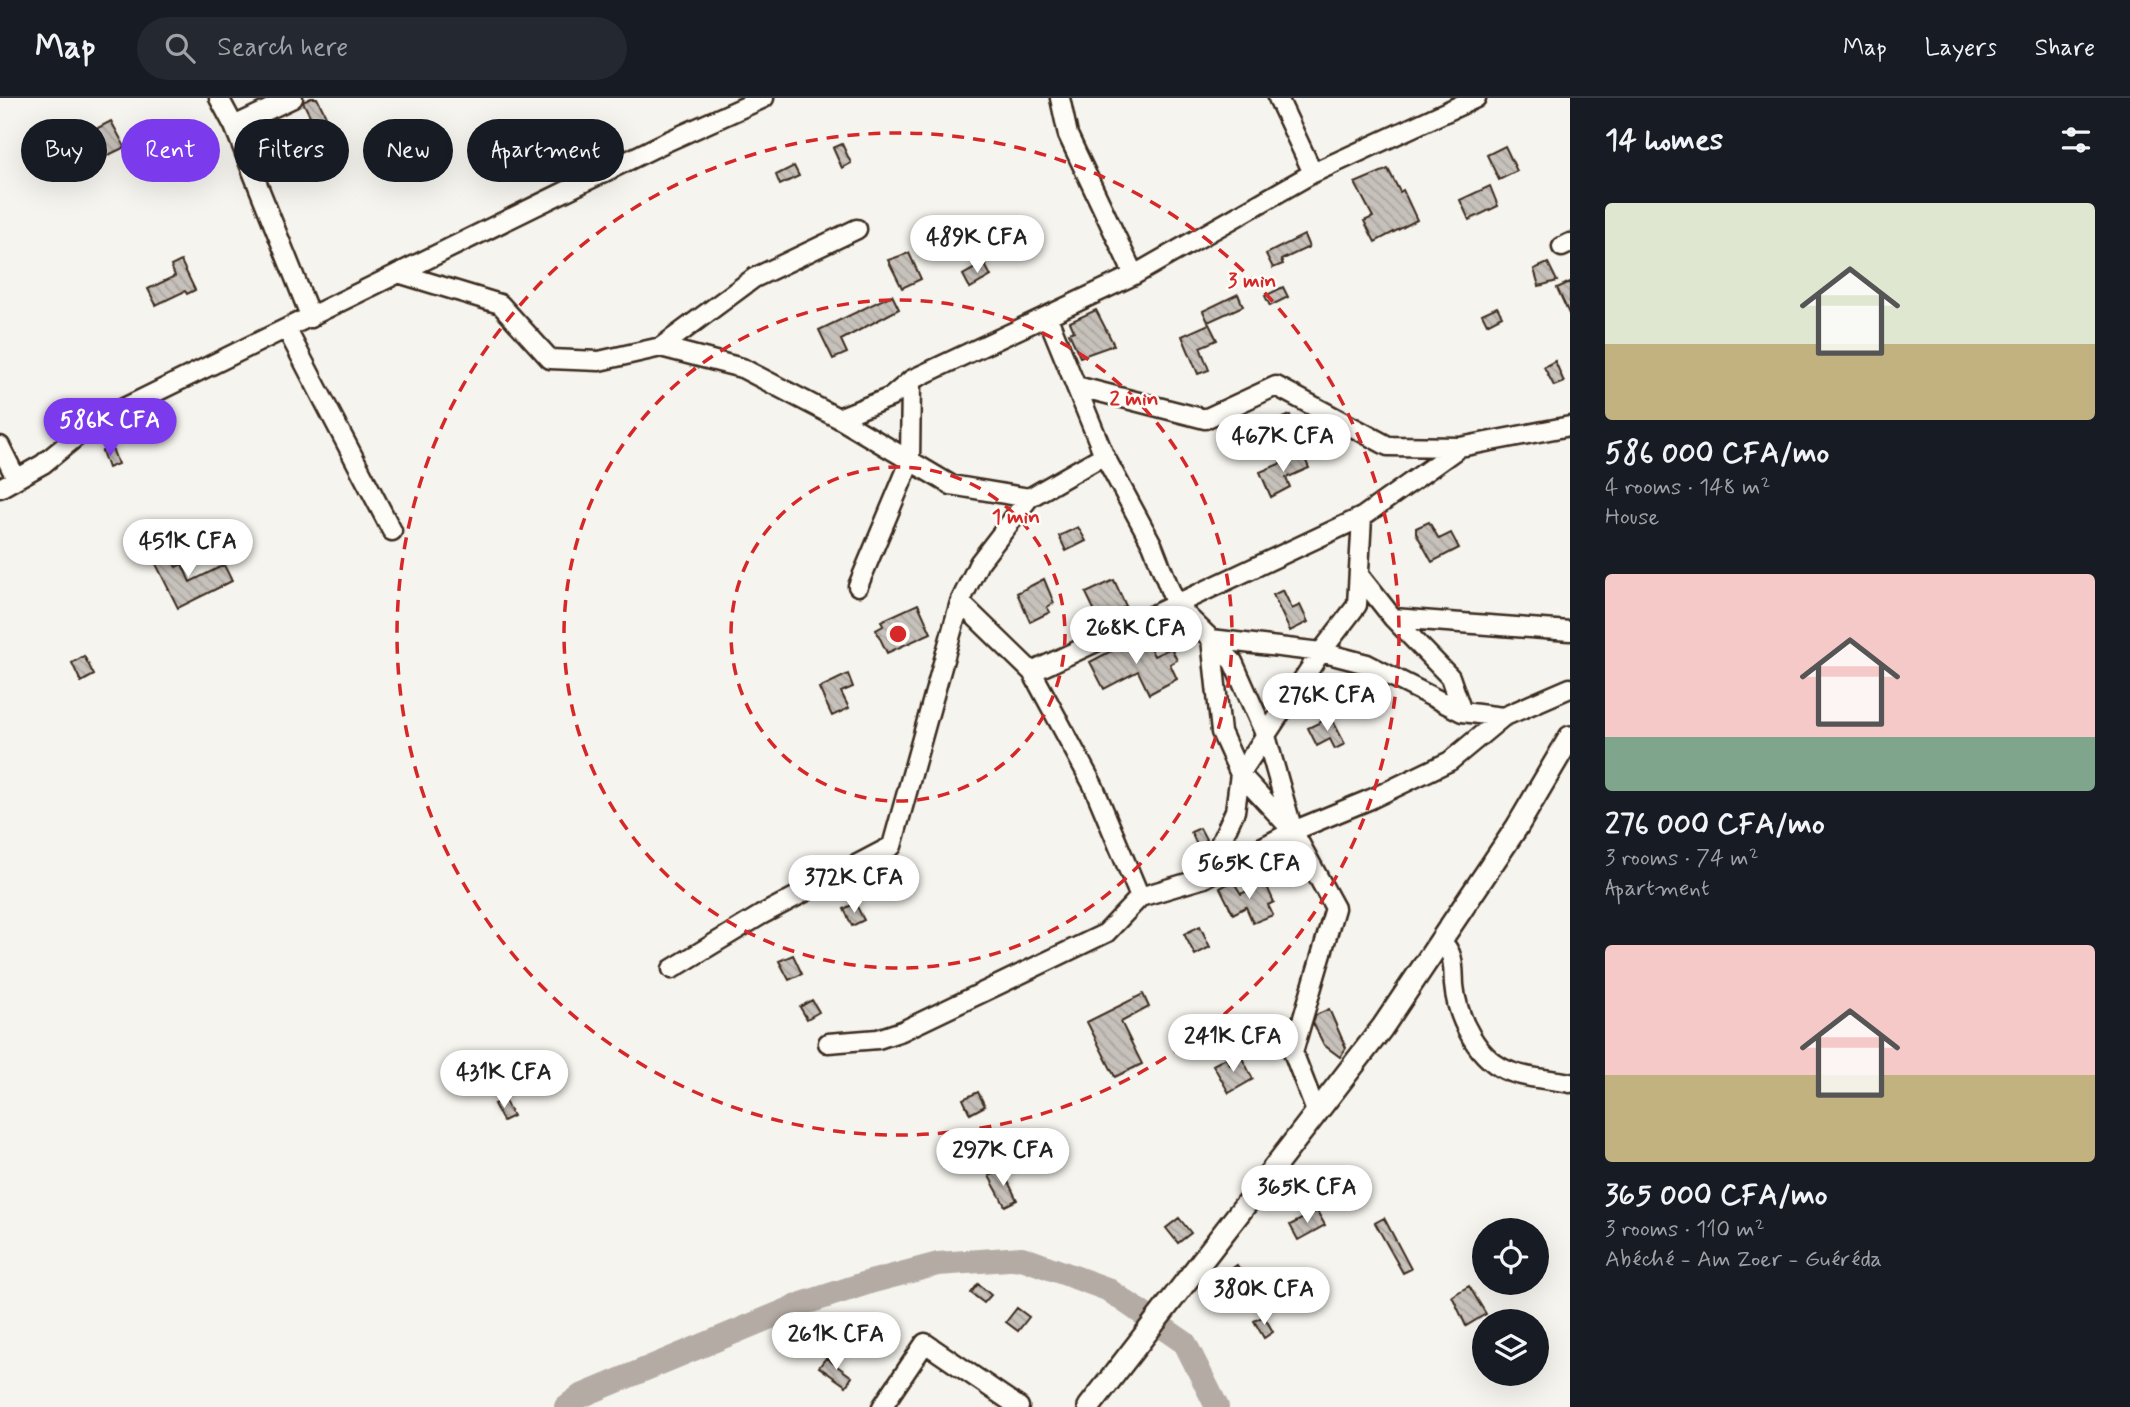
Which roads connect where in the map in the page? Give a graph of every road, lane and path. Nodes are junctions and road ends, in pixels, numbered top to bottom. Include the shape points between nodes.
1 (219, 98) edge
2 (293, 98) edge
3 (764, 98) edge
4 (1060, 98) edge
5 (1278, 98) edge
6 (1476, 98) edge
7 (249, 119) edge
8 (234, 126) edge
9 (1313, 173) junction
10 (256, 182) edge
11 (857, 229) dead end
12 (401, 274) junction
13 (1134, 275) junction
14 (311, 318) junction
15 (1048, 318) junction
16 (287, 330) junction
17 (661, 347) junction
18 (911, 380) junction
19 (1076, 386) junction
20 (838, 418) junction
21 (1570, 426) edge
22 (0, 446) edge
23 (1460, 447) junction
24 (1104, 455) junction
25 (910, 462) junction
26 (16, 478) junction
27 (0, 488) edge
28 (1029, 498) junction
29 (1362, 517) junction
30 (393, 531) dead end
31 (1359, 575) junction
32 (858, 586) dead end
33 (960, 602) junction
34 (1176, 605) junction
35 (1393, 618) junction
36 (1570, 631) edge
37 (1211, 639) junction
38 (1321, 652) junction
39 (1032, 672) junction
40 (1570, 688) edge
41 (1462, 712) junction
42 (1503, 717) junction
43 (1266, 736) junction
44 (1570, 737) edge
45 (1240, 774) junction
46 (1293, 831) junction
47 (1204, 878) junction
48 (1140, 897) junction
49 (1441, 941) junction
50 (672, 968) dead end
51 (828, 1043) dead end
52 (1570, 1083) edge
53 (1317, 1114) junction
54 (882, 1407) edge
55 (1019, 1407) edge
56 (1089, 1407) edge

1 - 8 street
2 - 7 street
3 - 12 street
4 - 13 street via 1068,135
5 - 9 street
6 - 9 street
9 - 13 street
10 - 14 street
11 - 17 street via 754,278
12 - 14 street
12 - 17 street via 500,304 550,359 600,361
13 - 15 street
14 - 16 street
15 - 18 street
15 - 19 street
16 - 26 street via 93,423 43,464
16 - 30 street
17 - 20 street via 742,368
18 - 20 street via 891,397
18 - 25 street
19 - 23 street via 1205,419 1276,386 1388,446
19 - 24 street
20 - 25 street
21 - 23 street
22 - 26 street
23 - 29 street
24 - 28 street
24 - 34 street via 1152,544
25 - 28 street via 951,485
25 - 32 street
26 - 27 street
28 - 33 street via 979,563
29 - 31 street
29 - 34 street
31 - 35 street
31 - 38 street via 1357,605
33 - 39 street
33 - 50 street via 892,846
34 - 37 street
34 - 39 street
35 - 36 street
35 - 41 street via 1450,677
37 - 38 street
37 - 43 street via 1233,662
37 - 45 street via 1221,732
38 - 41 street via 1367,664
38 - 43 street
39 - 48 street via 1093,785
40 - 42 street
41 - 42 street
42 - 46 street via 1450,761
43 - 45 street
43 - 46 street
44 - 49 main road
45 - 46 street
45 - 47 street via 1235,811
46 - 47 street
46 - 53 street via 1335,908 1293,1052
47 - 48 street
48 - 51 street via 1106,933 902,1031
49 - 52 street via 1453,958 1456,1001 1483,1052 1510,1072
49 - 53 main road
53 - 56 main road
54 - 55 street via 925,1343

